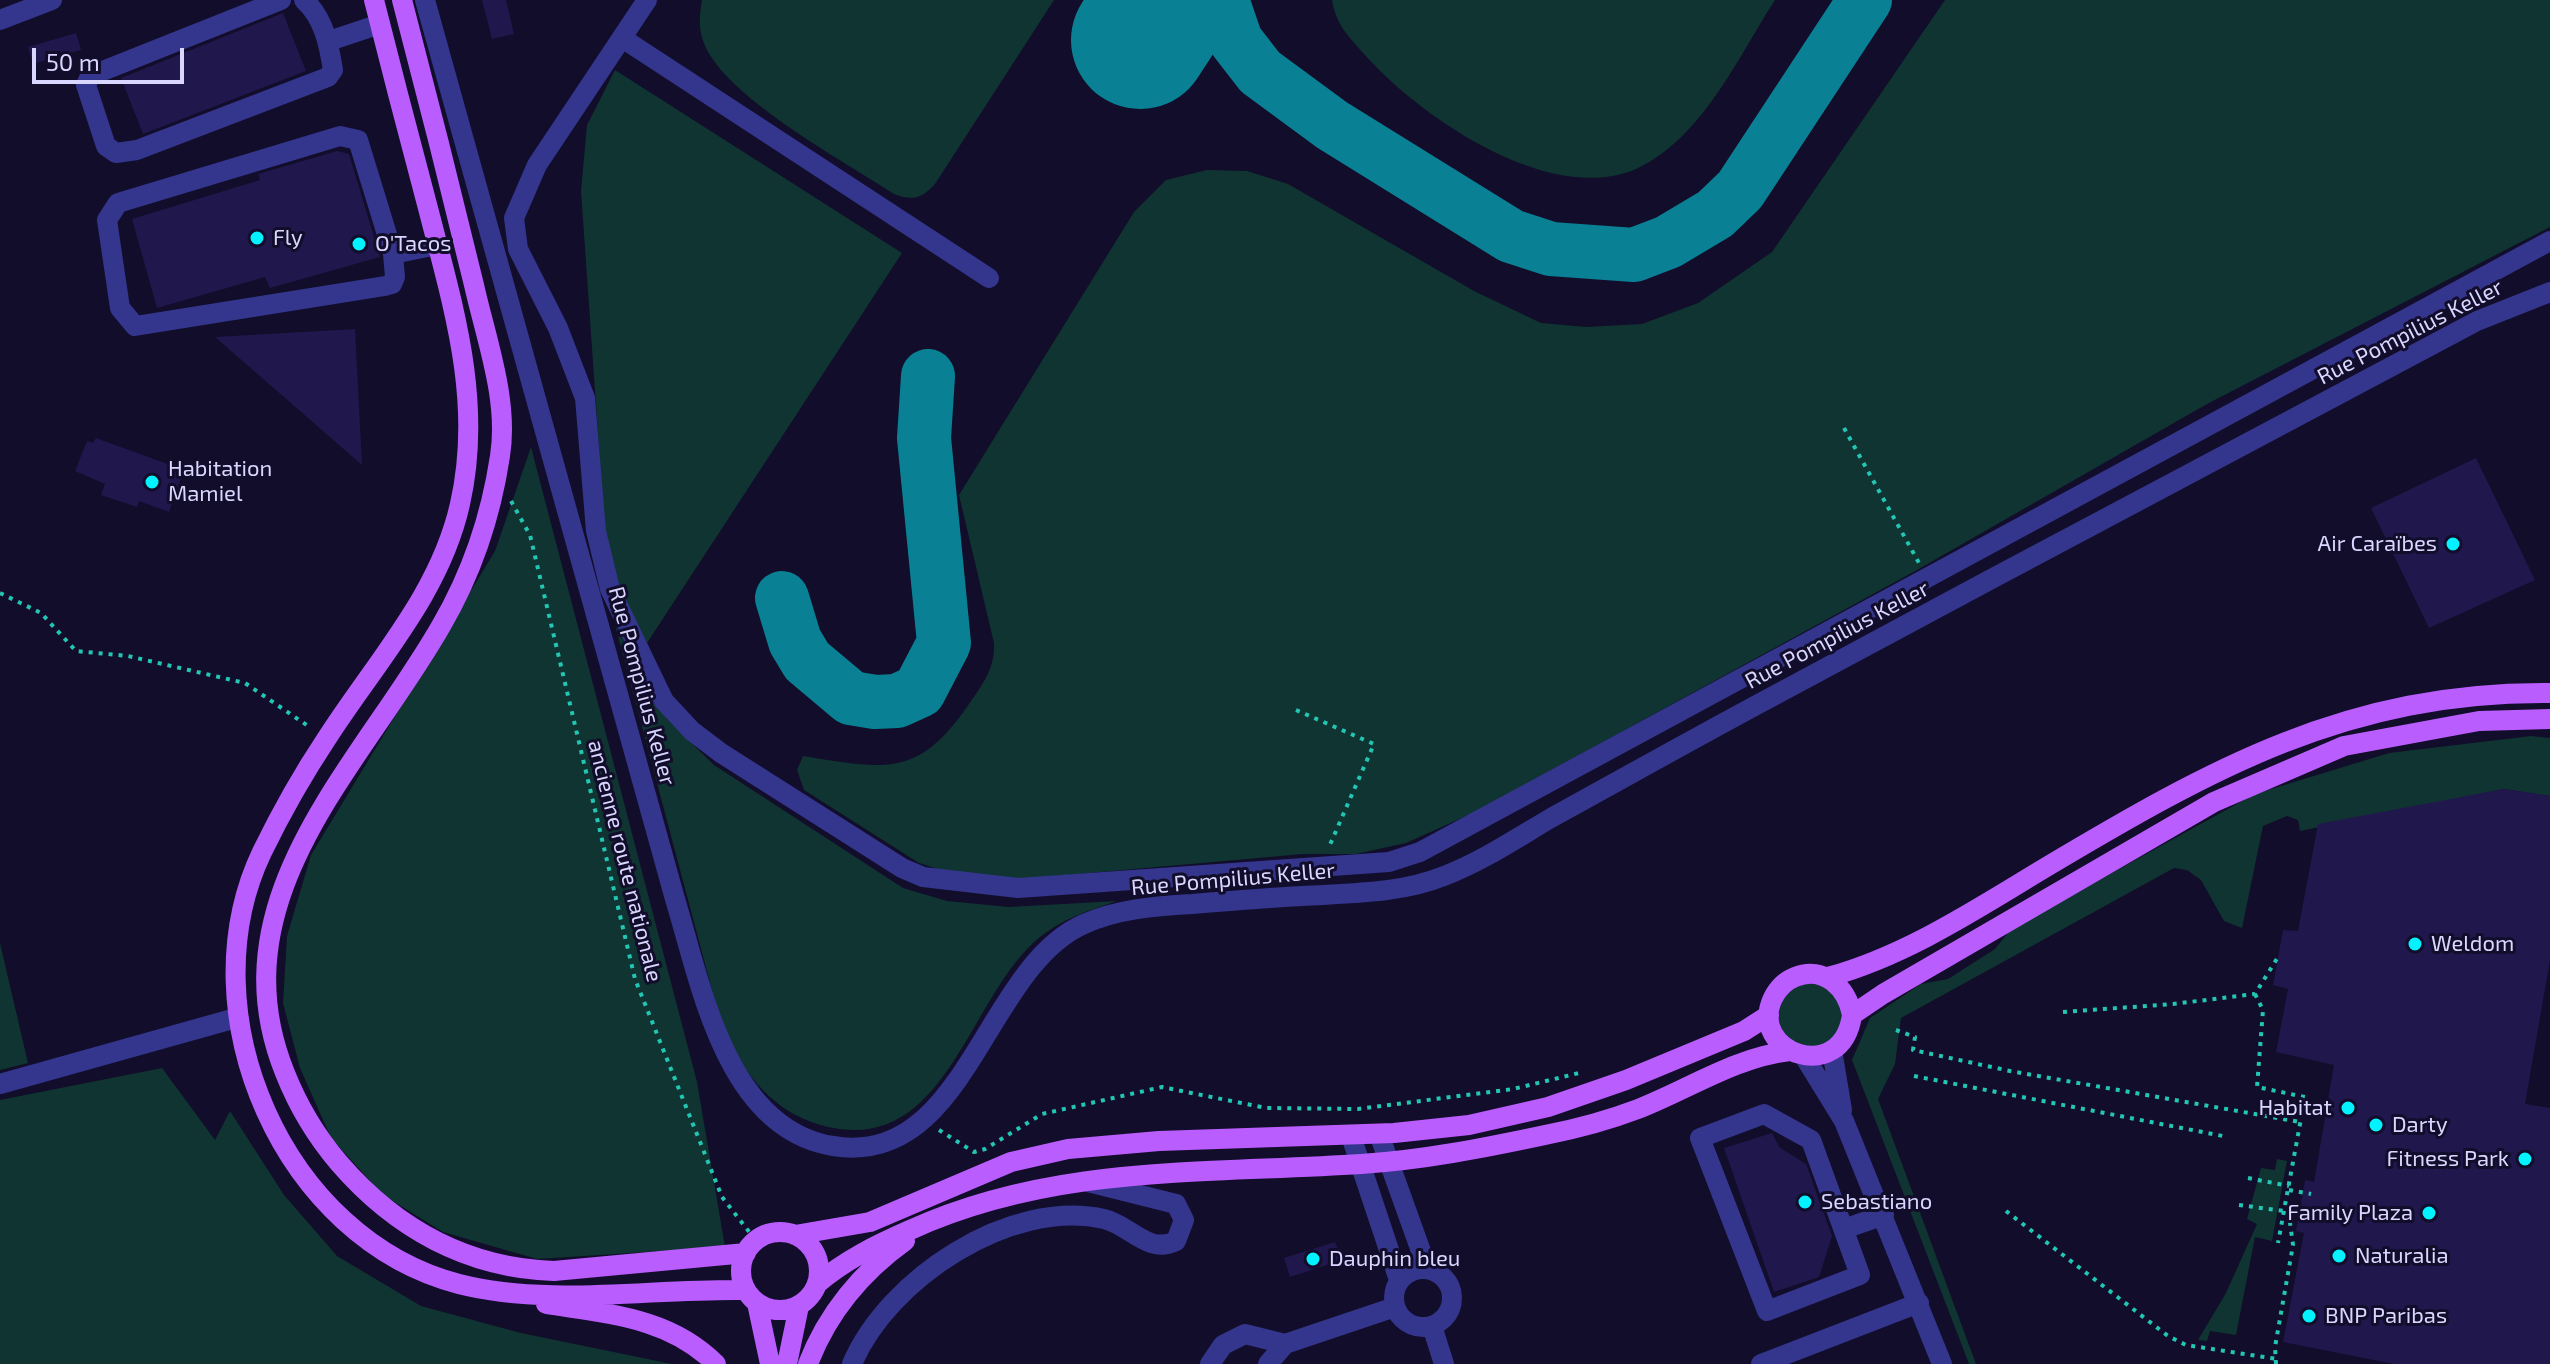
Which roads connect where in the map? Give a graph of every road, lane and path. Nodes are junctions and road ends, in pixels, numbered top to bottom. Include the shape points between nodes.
1 (52, 0) edge
2 (281, 0) edge
3 (374, 0) edge
4 (402, 0) edge
5 (425, 0) edge
6 (647, 0) edge
7 (315, 4) edge
8 (0, 20) edge
9 (380, 24) junction
10 (622, 38) junction
11 (329, 41) junction
12 (2550, 241) edge
13 (437, 245) junction
14 (393, 254) junction
15 (989, 278) dead end
16 (2550, 292) edge
17 (1844, 428) dead end
18 (497, 476) junction
19 (1928, 579) junction
20 (0, 593) edge
21 (2550, 693) edge
22 (1296, 710) dead end
23 (2550, 719) edge
24 (326, 739) junction
25 (1320, 867) junction
26 (2278, 957) dead end
27 (1828, 977) junction
28 (2255, 994) junction
29 (2063, 1012) dead end
30 (1769, 1015) junction
31 (1852, 1015) junction
32 (236, 1018) junction
33 (1896, 1030) dead end
34 (1832, 1050) junction
35 (1797, 1053) junction
36 (1579, 1073) dead end
37 (1914, 1076) dead end
38 (0, 1084) edge
39 (924, 1119) junction
40 (1844, 1121) junction
41 (2300, 1122) junction
42 (1379, 1134) junction
43 (1351, 1136) junction
44 (2228, 1137) dead end
45 (1389, 1161) junction
46 (1360, 1164) junction
47 (2248, 1178) dead end
48 (1077, 1180) junction
49 (2289, 1188) junction
50 (2311, 1194) dead end
51 (2287, 1202) junction
52 (2239, 1205) dead end
53 (2006, 1211) dead end
54 (2285, 1211) junction
55 (1884, 1215) junction
56 (938, 1216) junction
57 (1844, 1229) junction
58 (795, 1235) junction
59 (2278, 1243) dead end
60 (751, 1247) junction
61 (1427, 1268) junction
62 (1399, 1280) junction
63 (817, 1284) junction
64 (519, 1296) junction
65 (752, 1296) junction
66 (1919, 1303) junction
67 (799, 1306) junction
68 (1395, 1307) junction
69 (1432, 1326) junction
70 (1291, 1342) junction
71 (2276, 1361) edge
72 (716, 1364) edge
73 (770, 1364) edge
74 (787, 1364) edge
75 (808, 1364) edge
76 (852, 1364) edge
77 (1210, 1364) edge
78 (1268, 1364) edge
79 (1278, 1364) edge
80 (1444, 1364) edge
81 (1761, 1364) edge
82 (1942, 1364) edge

1 - 8 street
2 - 11 street via 90,76 86,85 106,146 116,153 137,150 322,81 333,70
3 - 9 main road
4 - 18 main road via 495,374 501,449
5 - 39 street, Rue Pompilius Keller via 675,899 731,1065 774,1119 832,1146 868,1147 899,1137
6 - 10 street
7 - 11 street
9 - 11 street
9 - 13 main road
10 - 15 street
10 - 25 street via 537,165 514,218 518,249 558,328 585,398 596,531 610,589 664,701 721,753 923,877 1018,888
12 - 19 street
13 - 14 street
13 - 24 main road via 458,321 471,412 460,505 437,572
14 - 14 street via 358,140 340,136 118,203 107,220 120,308 135,326 385,286 395,277
16 - 39 street, Rue Pompilius Keller via 2449,336 1446,876 1380,892 1140,907 1068,932 1022,979 966,1068
17 - 19 path
18 - 60 path, ancienne route nationale via 530,535 635,979 722,1197
18 - 60 main road via 463,585 318,814 285,883 265,968 264,1004 272,1040 320,1141 353,1180 384,1210 459,1253 524,1270 554,1271
19 - 25 street via 1445,841 1389,862
20 - 24 path via 41,613 76,651 128,656 245,683
21 - 27 main road via 2424,703 2287,740 2209,773 1900,951
22 - 25 path via 1374,744
23 - 31 main road via 2479,721 2382,737 2331,752 2214,802
24 - 32 main road via 252,879 235,966
26 - 28 path
27 - 30 main road via 1805,974 1784,983
27 - 31 main road via 1845,993
28 - 29 path
28 - 41 path via 2263,1010 2257,1087 2305,1097
30 - 35 main road via 1774,1036
30 - 42 main road via 1744,1031 1641,1074 1548,1107 1469,1125
31 - 34 main road via 1846,1035
32 - 38 street
32 - 64 main road via 265,1107 292,1160 345,1220 408,1263 453,1282
33 - 41 path via 1915,1037 1913,1050
34 - 35 main road
34 - 40 street
35 - 40 street
35 - 45 main road via 1756,1058 1637,1109 1557,1133
36 - 39 path via 1513,1089 1358,1109 1266,1108 1162,1087 1042,1114 974,1152
37 - 44 path
40 - 55 street
41 - 49 path
42 - 43 main road
42 - 45 street
43 - 46 street
43 - 58 main road via 1068,1149 1011,1162 870,1222
45 - 46 main road
45 - 61 street
46 - 48 main road via 1159,1171
46 - 62 street
47 - 49 path
48 - 56 main road
48 - 76 street via 1176,1204 1184,1220 1176,1241 1160,1246 1103,1219 1076,1217 1042,1219 989,1234 906,1287 872,1328
49 - 50 path
49 - 51 path
51 - 54 path
51 - 71 path via 2293,1245
52 - 54 path
53 - 71 path via 2168,1336 2186,1345
54 - 59 path
55 - 57 street
55 - 66 street
56 - 63 main road via 853,1257
56 - 75 main road via 854,1287 828,1320
57 - 57 street via 1811,1140 1764,1114 1700,1138 1767,1311 1860,1275
58 - 60 main road via 773,1233
58 - 63 main road via 816,1255
60 - 65 main road via 741,1272
61 - 62 street
61 - 69 street via 1446,1279 1451,1289 1449,1312
62 - 68 street
63 - 67 main road
64 - 65 main road
64 - 72 main road via 644,1320 677,1333
65 - 67 main road via 785,1310
65 - 73 main road
66 - 81 street
66 - 82 street
67 - 74 main road
68 - 69 street via 1410,1324
68 - 70 street
69 - 80 street
70 - 77 street via 1245,1334 1223,1345
70 - 78 street
70 - 79 street

